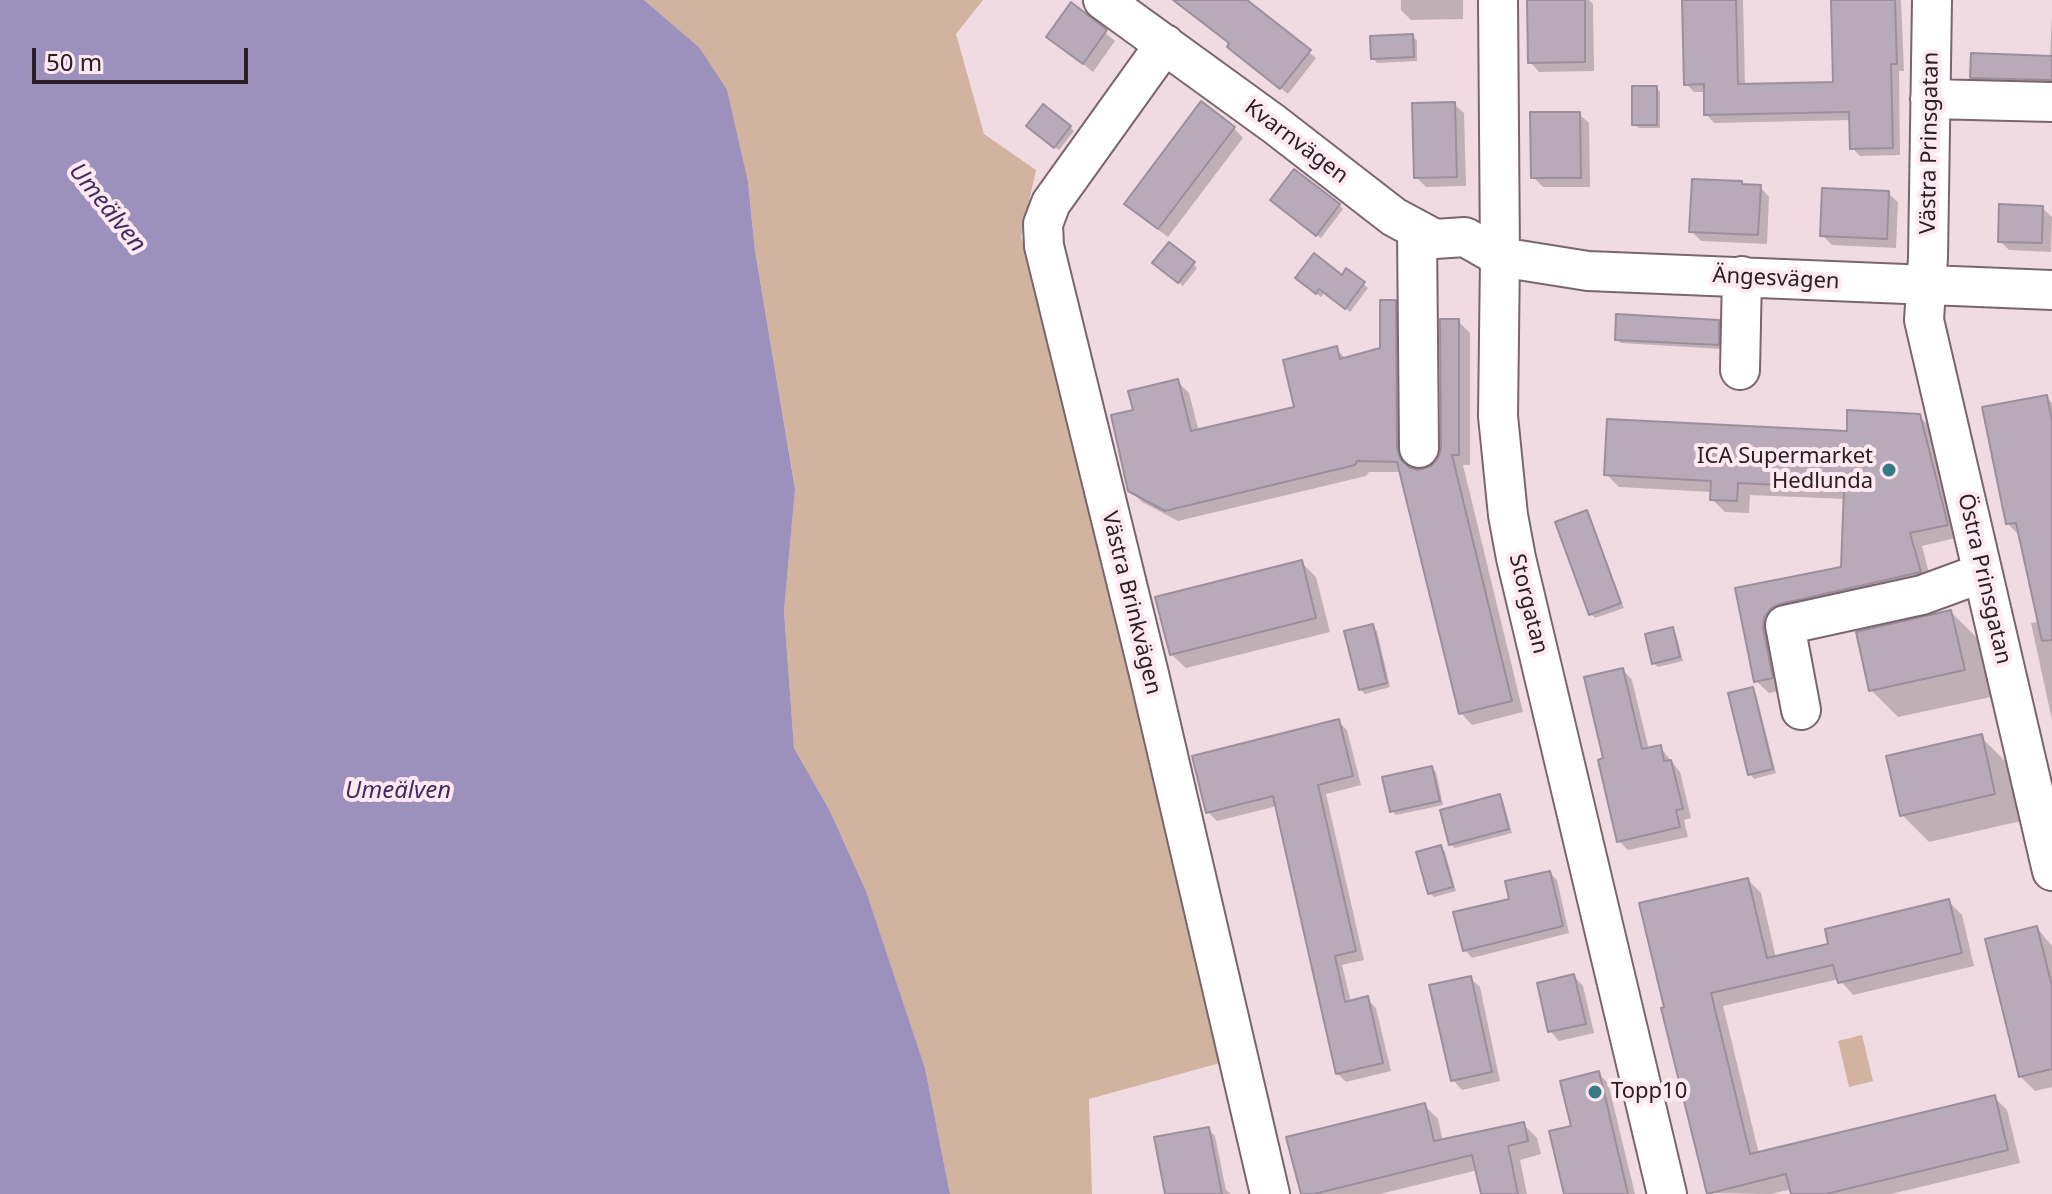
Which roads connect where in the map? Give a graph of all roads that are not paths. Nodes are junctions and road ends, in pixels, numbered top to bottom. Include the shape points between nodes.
1 (1103, 0) edge
2 (1498, 0) edge
3 (1932, 0) edge
4 (1165, 44) junction
5 (1930, 99) junction
6 (2052, 102) edge
7 (1417, 232) junction
8 (1500, 257) junction
9 (1742, 276) junction
10 (1925, 287) junction
11 (2052, 290) edge
12 (1740, 370) dead end
13 (1419, 448) dead end
14 (1982, 573) junction
15 (1801, 710) dead end
16 (2052, 871) edge
17 (1270, 1194) edge
18 (1667, 1194) edge

1 - 4 street, Kvarnvägen
2 - 8 street, Storgatan
3 - 5 street, Västra Prinsgatan
4 - 7 street, Kvarnvägen
4 - 17 street, Västra Brinkvägen via 1051,203 1043,224 1044,246
5 - 6 street
5 - 10 street, Västra Prinsgatan
7 - 8 street, Kvarnvägen via 1435,239 1465,237
7 - 13 street
8 - 9 street, Ängesvägen via 1588,271
8 - 18 street, Storgatan via 1498,416 1511,529
9 - 10 street, Ängesvägen
9 - 12 street
10 - 11 street, Ängesvägen
10 - 14 street, Östra Prinsgatan via 1925,368
14 - 15 street via 1922,595 1785,625
14 - 16 street, Östra Prinsgatan

